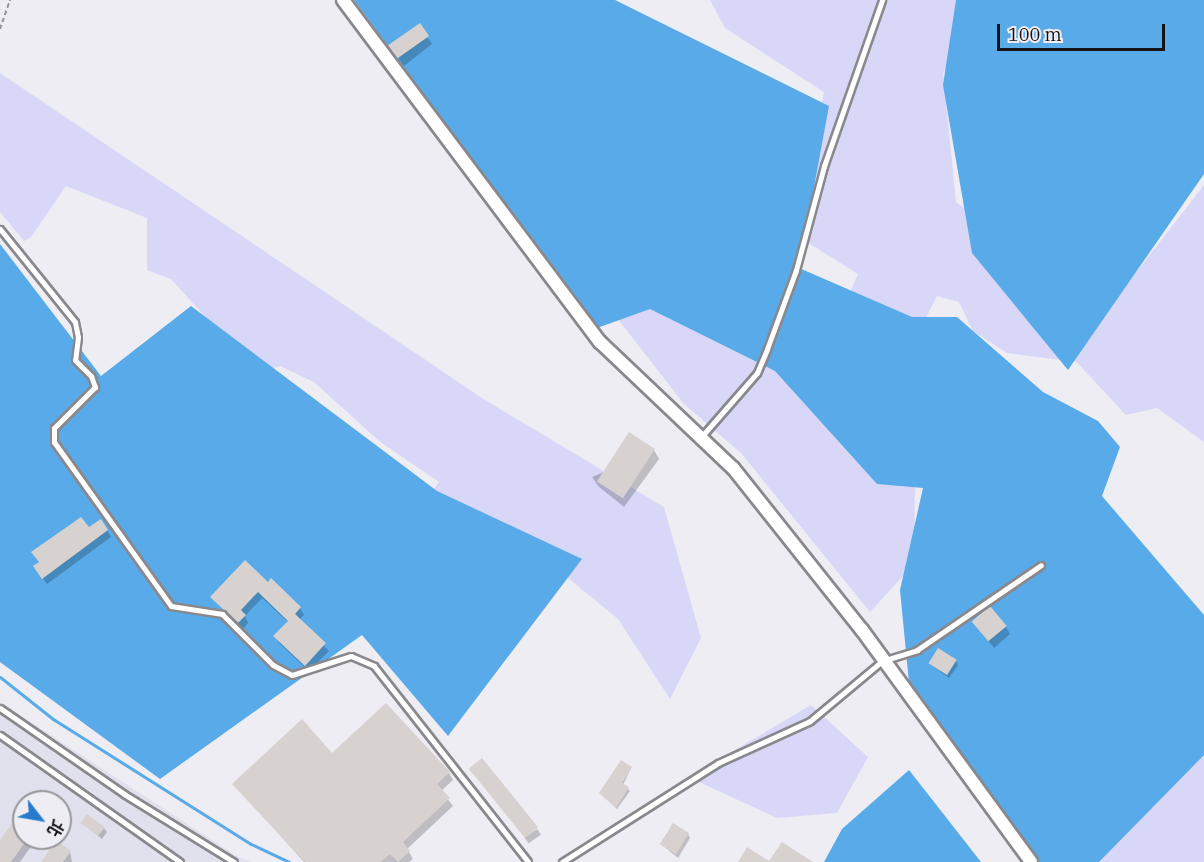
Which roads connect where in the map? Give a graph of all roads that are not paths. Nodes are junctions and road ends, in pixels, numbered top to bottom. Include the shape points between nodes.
1 (343, 0) edge
2 (882, 0) edge
3 (0, 229) edge
4 (702, 436) junction
5 (1041, 565) dead end
6 (882, 661) junction
7 (0, 708) edge
8 (0, 735) edge
9 (180, 862) edge
10 (234, 862) edge
11 (528, 862) edge
12 (562, 862) edge
13 (1031, 862) edge

1 - 4 street via 600,342
2 - 4 lane via 824,166 796,270 767,349 757,373
3 - 11 lane via 75,322 75,360 91,376 95,387 54,428 54,442 171,606 222,614 273,665 292,675 351,656 374,666
4 - 6 street via 733,468 862,630
5 - 6 lane via 917,650
6 - 12 lane via 810,721 718,763
6 - 13 street
7 - 10 lane via 124,794
8 - 9 lane

